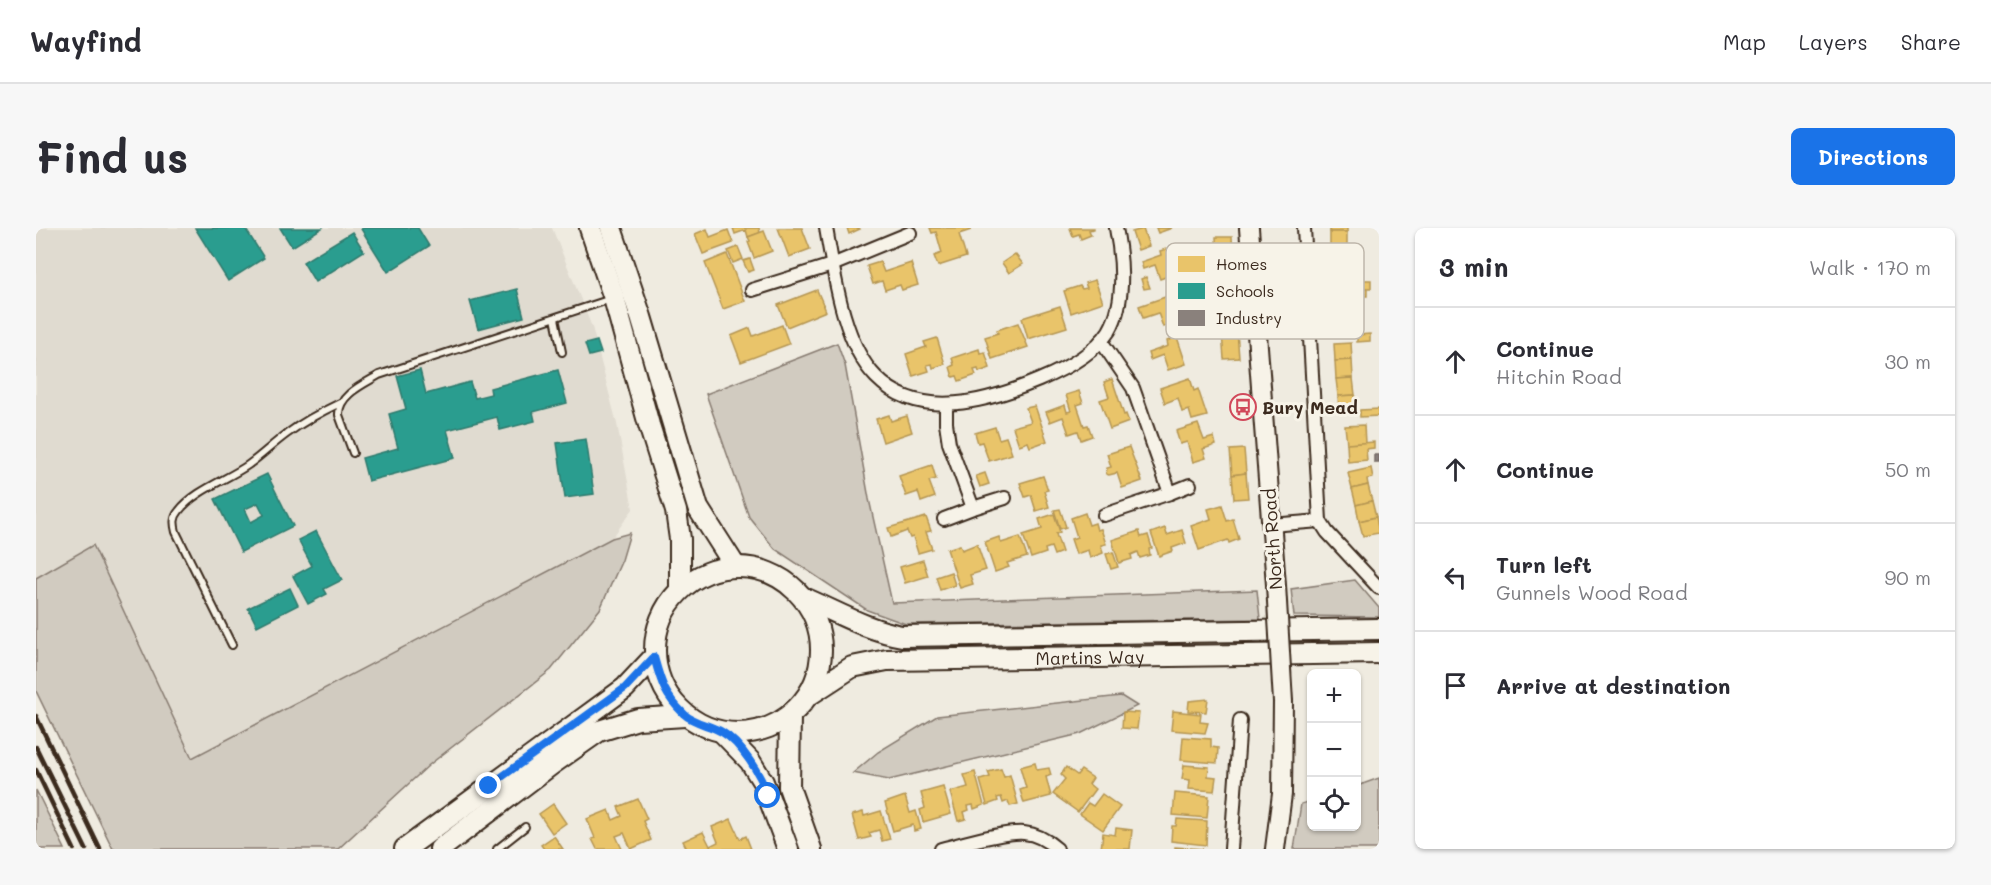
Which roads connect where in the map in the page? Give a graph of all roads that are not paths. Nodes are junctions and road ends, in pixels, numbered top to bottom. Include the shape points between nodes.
1 (590, 228) edge
2 (611, 228) edge
3 (826, 228) edge
4 (1116, 228) edge
5 (1249, 228) edge
6 (1304, 228) edge
7 (910, 233) dead end
8 (1250, 243) edge
9 (1305, 243) edge
10 (832, 265) junction
11 (752, 290) dead end
12 (614, 298) junction
13 (555, 318) junction
14 (1257, 339) edge
15 (1310, 339) edge
16 (1101, 340) junction
17 (562, 352) dead end
18 (340, 403) junction
19 (946, 404) junction
20 (352, 453) dead end
21 (1190, 485) dead end
22 (1170, 493) junction
23 (1005, 498) dead end
24 (973, 508) junction
25 (1104, 515) dead end
26 (944, 519) dead end
27 (1320, 521) junction
28 (1271, 525) junction
29 (735, 566) junction
30 (680, 588) junction
31 (1379, 588) edge
32 (804, 598) junction
33 (1379, 629) edge
34 (232, 645) dead end
35 (1379, 653) edge
36 (654, 657) junction
37 (809, 695) junction
38 (685, 716) junction
39 (790, 716) junction
40 (1240, 720) dead end
41 (723, 733) junction
42 (525, 827) dead end
43 (405, 849) edge
44 (440, 849) edge
45 (497, 849) edge
46 (788, 849) edge
47 (811, 849) edge
48 (941, 849) edge
49 (1057, 849) edge
50 (1231, 849) edge
51 (1275, 849) edge

1 - 12 main road
2 - 29 main road via 698,508
3 - 10 street
4 - 16 street via 1119,296 1115,317
5 - 8 main road, North Road
6 - 9 street
7 - 10 street
10 - 11 street
10 - 19 street via 853,339 876,377 907,397
12 - 13 lane
12 - 30 main road via 676,511
13 - 17 lane
13 - 18 lane via 379,375
14 - 28 main road, North Road
15 - 27 street
16 - 19 street via 1056,373 1014,391 991,399
16 - 22 street via 1133,388
18 - 20 lane via 339,415
18 - 34 lane via 289,432 177,514 173,523 176,532
19 - 24 street via 949,443
21 - 22 street
22 - 25 street
23 - 24 street
24 - 26 street
27 - 28 street
27 - 31 street
28 - 51 main road, North Road, bridge via 1283,702 1282,794
29 - 30 main road via 712,570
29 - 32 main road via 772,573
30 - 36 main road via 664,609 656,631
32 - 33 main road via 865,626 902,636
32 - 37 main road via 819,629 822,660
35 - 37 main road, Martins Way via 887,660 852,667
36 - 38 main road via 663,689
36 - 43 main road via 625,688
37 - 39 main road
38 - 41 main road
38 - 44 main road via 638,719 600,731
39 - 41 main road via 761,731
39 - 47 main road via 789,787
40 - 50 street
41 - 46 main road via 750,761 763,782
42 - 45 lane
48 - 49 street via 1022,832

